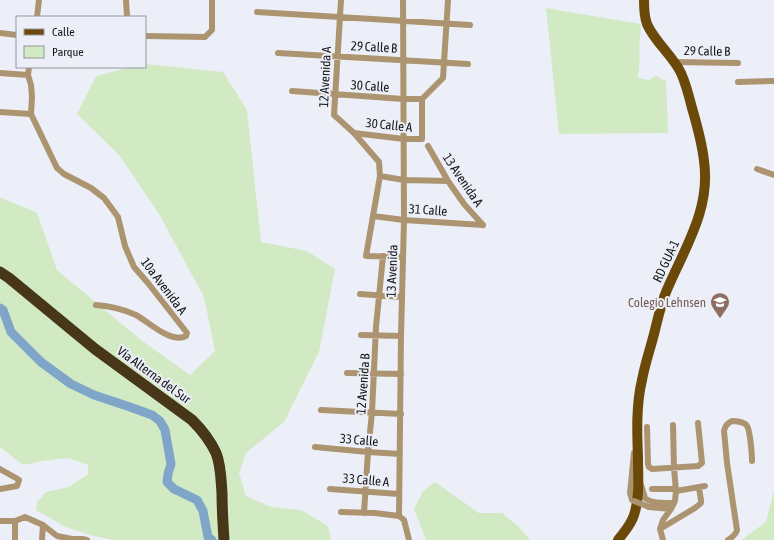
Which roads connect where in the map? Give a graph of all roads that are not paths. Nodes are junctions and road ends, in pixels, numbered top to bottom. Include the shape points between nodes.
1 (38, 0) edge
2 (126, 0) edge
3 (212, 0) edge
4 (340, 0) edge
5 (403, 0) edge
6 (448, 0) edge
7 (644, 0) edge
8 (257, 12) dead end
9 (37, 16) edge
10 (126, 16) edge
11 (340, 17) junction
12 (403, 21) junction
13 (446, 23) junction
14 (470, 25) dead end
15 (0, 33) edge
16 (16, 34) edge
17 (146, 36) edge
18 (278, 53) dead end
19 (337, 56) junction
20 (404, 60) junction
21 (444, 62) junction
22 (675, 62) junction
23 (738, 63) dead end
24 (468, 64) dead end
25 (29, 68) edge
26 (0, 72) edge
27 (28, 75) junction
28 (774, 81) edge
29 (738, 82) dead end
30 (292, 91) dead end
31 (335, 94) junction
32 (403, 99) junction
33 (422, 99) junction
34 (0, 112) edge
35 (31, 114) junction
36 (354, 133) junction
37 (404, 139) junction
38 (428, 146) dead end
39 (757, 168) dead end
40 (774, 175) edge
41 (380, 176) junction
42 (404, 180) junction
43 (448, 181) junction
44 (373, 216) junction
45 (404, 220) junction
46 (483, 224) joint
47 (383, 256) junction
48 (403, 257) junction
49 (0, 272) edge
50 (0, 280) edge
51 (360, 294) dead end
52 (379, 296) junction
53 (402, 297) junction
54 (96, 305) dead end
55 (361, 335) dead end
56 (377, 335) junction
57 (401, 336) junction
58 (347, 372) dead end
59 (375, 373) junction
60 (401, 374) junction
61 (132, 380) junction
62 (321, 410) dead end
63 (372, 412) junction
64 (401, 414) junction
65 (698, 423) dead end
66 (673, 425) dead end
67 (648, 427) dead end
68 (315, 447) dead end
69 (638, 449) junction
70 (368, 452) junction
71 (400, 454) junction
72 (752, 461) dead end
73 (674, 468) junction
74 (0, 469) edge
75 (638, 474) junction
76 (0, 489) edge
77 (330, 489) dead end
78 (652, 489) dead end
79 (676, 490) junction
80 (366, 491) junction
81 (400, 494) junction
82 (672, 506) junction
83 (341, 512) dead end
84 (364, 513) junction
85 (399, 516) junction
86 (0, 521) edge
87 (15, 521) junction
88 (220, 522) junction
89 (43, 525) junction
90 (660, 529) junction
91 (72, 539) edge
92 (15, 540) edge
93 (42, 540) edge
94 (87, 540) edge
95 (218, 540) edge
96 (224, 540) edge
97 (408, 540) edge
98 (618, 540) edge
99 (663, 540) edge
100 (728, 540) edge

1 - 9 street
2 - 10 street
3 - 17 street via 212,30 205,37
4 - 11 street, 12 Avenida A
5 - 12 street, 13 Avenida
6 - 13 street
7 - 22 main road, RD GUA-1 via 647,25
8 - 11 street
11 - 12 street
11 - 19 street, 12 Avenida A
12 - 13 street
12 - 20 street, 13 Avenida
13 - 14 street
13 - 21 street
15 - 16 street
18 - 19 street, 29 Calle B
19 - 20 street, 29 Calle B
19 - 31 street, 12 Avenida A
20 - 21 street, 29 Calle B
20 - 32 street, 13 Avenida
21 - 24 street, 29 Calle B
21 - 33 street via 443,78
22 - 23 street, 29 Calle B
22 - 69 main road, RD GUA-1 via 682,75 697,124 704,161 704,193 702,209 690,241 665,293 645,366 637,413
25 - 27 street, 10a Avenida A
26 - 27 street
27 - 35 street, 10a Avenida A
28 - 29 street
30 - 31 street, 30 Calle
31 - 32 street, 30 Calle
31 - 36 street, 12 Avenida A via 334,115
32 - 33 street, 30 Calle
32 - 37 street, 13 Avenida
33 - 37 street, 30 Calle A via 422,139
34 - 35 street
35 - 54 street, 10a Avenida A via 57,168 104,198 118,217 125,246 134,267 187,333 184,338 175,338 131,314 116,308
36 - 37 street, 30 Calle A
36 - 41 street, 12 Avenida A via 380,162
37 - 42 street, 13 Avenida
38 - 43 street, 13 Avenida A
39 - 40 street
41 - 42 street
41 - 44 street, 12 Avenida A
42 - 43 street
42 - 45 street, 13 Avenida
43 - 46 street, 13 Avenida A via 464,204
44 - 45 street, 31 Calle
44 - 47 street, 12 Avenida A via 366,256
45 - 46 street, 31 Calle
45 - 48 street, 13 Avenida
47 - 48 street
47 - 52 street, 12 Avenida B
48 - 53 street, 13 Avenida
49 - 61 highway, Vía Alterna del Sur
50 - 61 highway, Vía Alterna del Sur via 91,354
51 - 52 street
52 - 53 street
52 - 56 street, 12 Avenida B
53 - 57 street, 13 Avenida
55 - 56 street
56 - 57 street
56 - 59 street, 12 Avenida B
57 - 60 street, 13 Avenida
58 - 59 street
59 - 60 street
59 - 63 street, 12 Avenida B
60 - 64 street, 13 Avenida
61 - 88 highway, Vía Alterna del Sur via 168,406 196,434 210,456 218,476
62 - 63 street
63 - 64 street
63 - 70 street, 12 Avenida B
64 - 71 street, 13 Avenida
65 - 73 street via 702,463 698,466
66 - 73 street
67 - 73 street via 649,467
68 - 70 street, 33 Calle
69 - 75 main road, RD GUA-1
69 - 82 street, bridge via 633,454 630,493 632,500 649,507
70 - 71 street, 33 Calle
70 - 80 street, 12 Avenida B
71 - 81 street, 13 Avenida
72 - 100 street via 747,425 735,421 729,423 724,431 737,530
73 - 79 street
74 - 76 street via 18,480 17,486
75 - 82 street via 646,499
75 - 98 main road, RD GUA-1 via 634,515 630,525
77 - 80 street, 33 Calle A
78 - 79 street
79 - 82 street
79 - 90 street via 702,487 701,503
80 - 81 street, 33 Calle A
80 - 84 street, 12 Avenida B
81 - 85 street, 13 Avenida
82 - 90 street
83 - 84 street
84 - 85 street
85 - 97 street, 13 Avenida via 404,520
86 - 87 street
87 - 89 street via 25,517
87 - 92 street
88 - 95 highway, Vía Alterna del Sur
88 - 96 highway, Vía Alterna del Sur
89 - 91 street via 57,536
89 - 93 street
90 - 99 street
91 - 94 street

